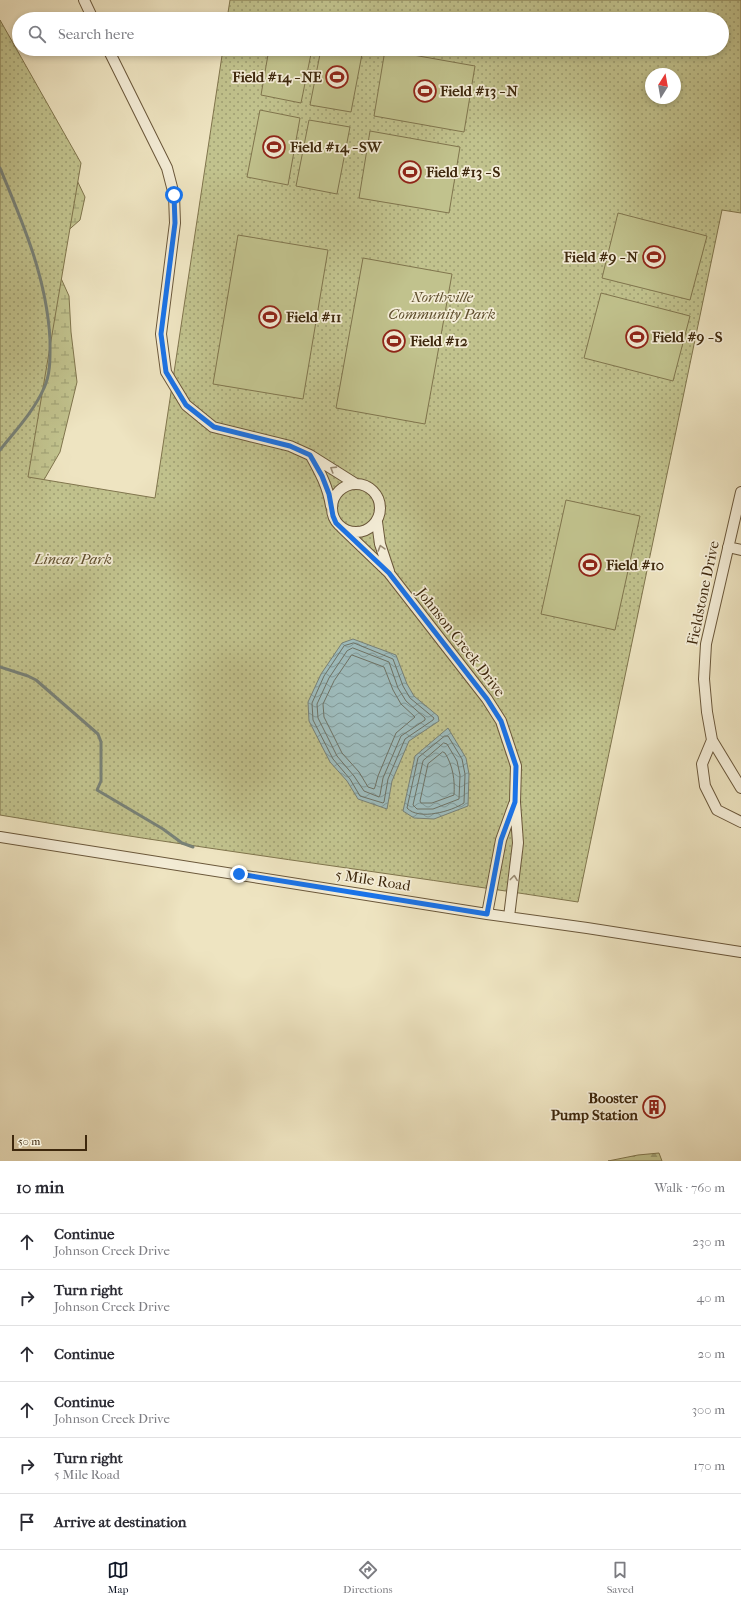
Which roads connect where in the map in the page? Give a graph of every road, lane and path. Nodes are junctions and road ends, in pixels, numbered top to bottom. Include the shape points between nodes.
1 (84, 0) edge
2 (90, 12) edge
3 (111, 56) edge
4 (310, 455) junction
5 (356, 484) junction
6 (741, 492) edge
7 (332, 508) junction
8 (377, 522) junction
9 (342, 528) junction
10 (728, 547) junction
11 (741, 550) edge
12 (389, 573) junction
13 (712, 740) junction
14 (741, 788) edge
15 (515, 802) junction
16 (741, 822) edge
17 (0, 837) edge
18 (487, 914) junction
19 (509, 917) junction
20 (741, 952) edge

1 - 2 street
3 - 4 street via 167,168 174,195 175,223 161,334 166,372 186,405 214,427 290,446
5 -> 4 street
4 - 7 street via 322,476
5 - 7 street via 349,485 336,494
5 - 8 street via 364,485 376,493 381,508
6 - 10 street, Fieldstone Drive
7 - 9 street via 336,523
8 - 9 street via 372,528 357,533
12 -> 8 street, Johnson Creek Drive via 380,544
9 - 12 street, Johnson Creek Drive
10 - 11 street
10 - 13 street, Fieldstone Drive via 706,644 704,679
12 - 15 street, Johnson Creek Drive via 487,699 501,721 516,766
13 - 14 street, Fieldstone Drive
13 - 16 street via 702,764 705,786 717,810
15 - 18 street, Johnson Creek Drive via 501,840
19 -> 15 street, Johnson Creek Drive via 518,843
17 - 18 street, 5 Mile Road
18 - 19 street, 5 Mile Road
19 - 20 street, 5 Mile Road

